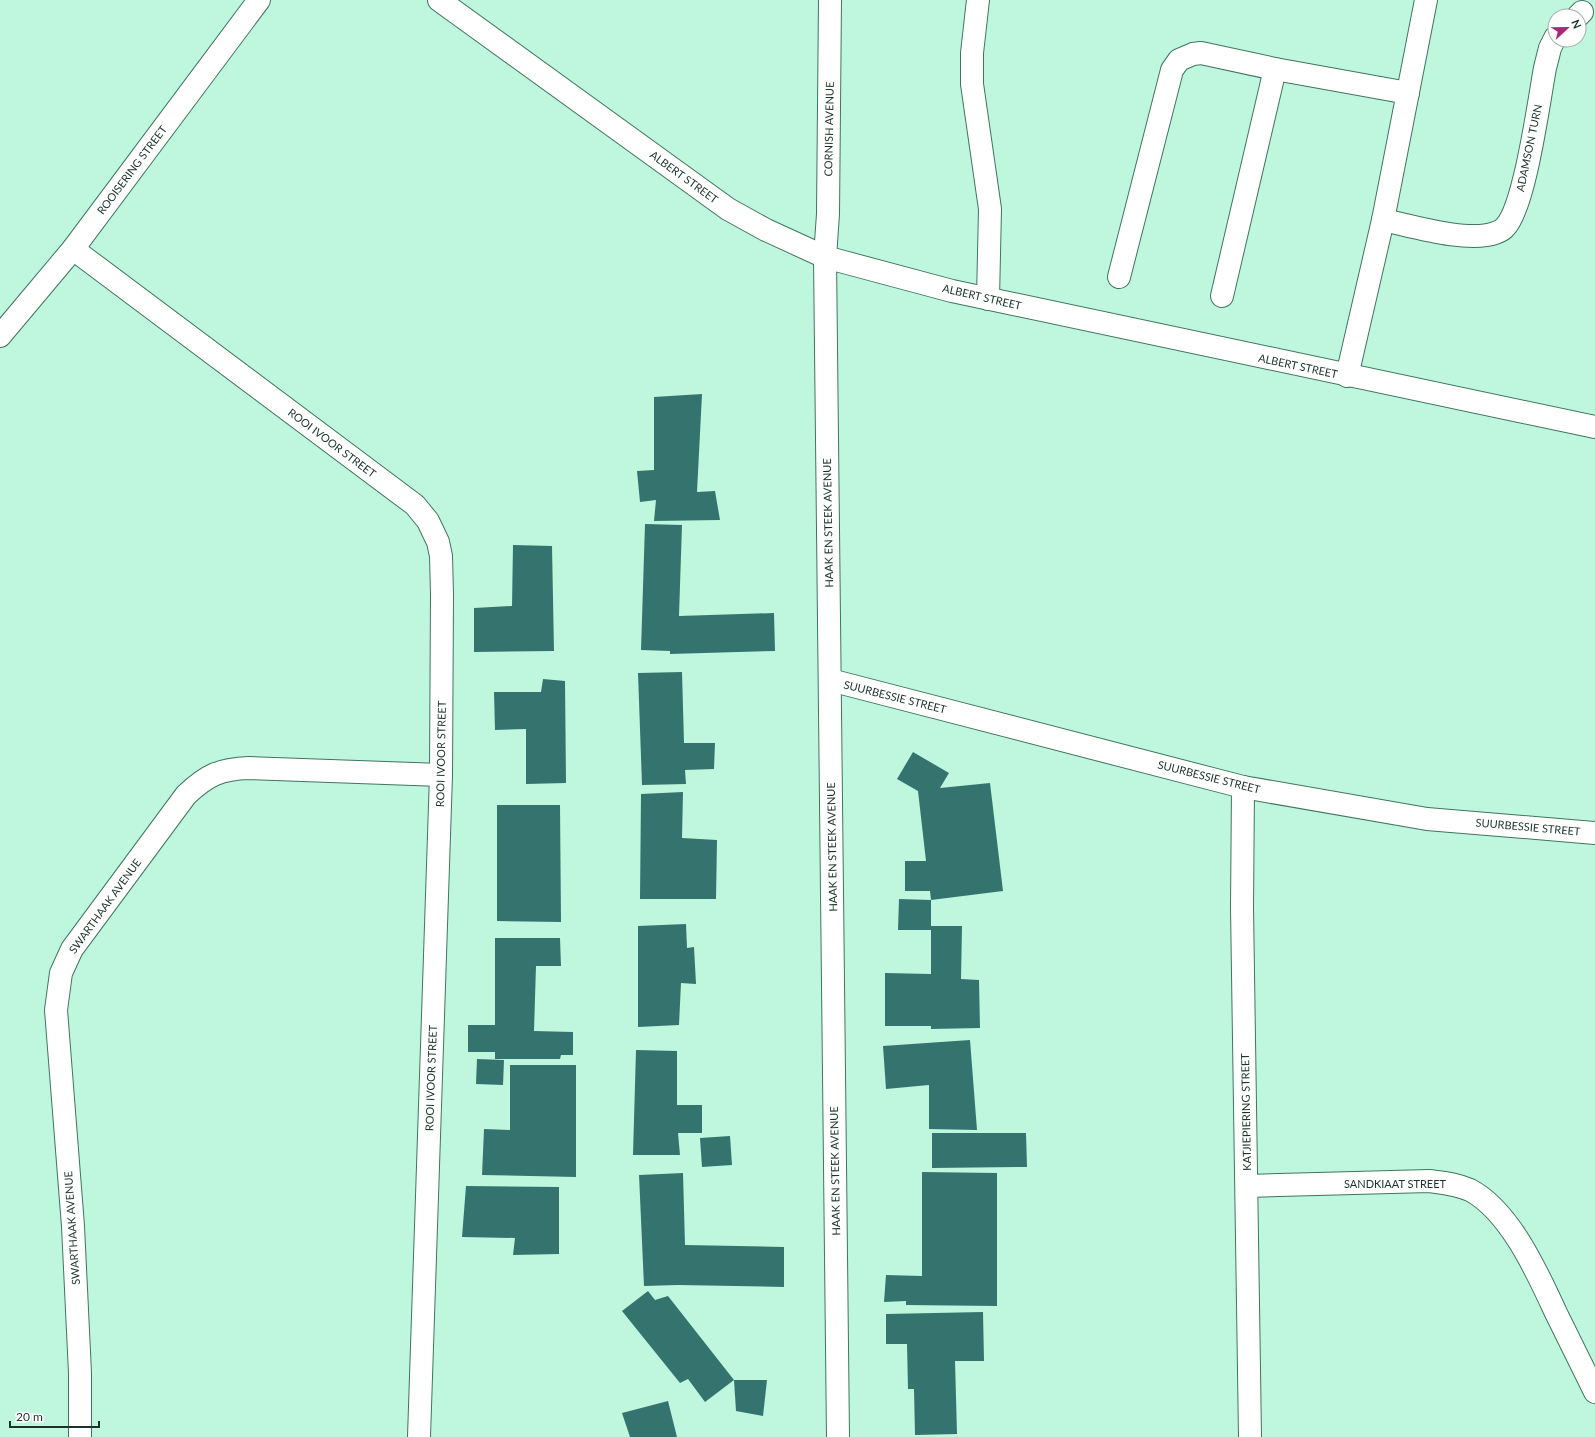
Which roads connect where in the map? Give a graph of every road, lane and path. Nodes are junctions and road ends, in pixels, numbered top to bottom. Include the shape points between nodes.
1 (259, 0) edge
2 (439, 0) edge
3 (830, 0) edge
4 (978, 0) edge
5 (1426, 0) edge
6 (1550, 48) edge
7 (1275, 69) junction
8 (1408, 93) junction
9 (1383, 220) junction
10 (73, 249) junction
11 (825, 257) junction
12 (1119, 278) dead end
13 (1222, 296) dead end
14 (988, 299) junction
15 (0, 336) edge
16 (1347, 376) junction
17 (1595, 427) edge
18 (830, 680) junction
19 (441, 775) junction
20 (1243, 787) junction
21 (1595, 833) edge
22 (1247, 1186) junction
23 (1595, 1392) edge
24 (80, 1437) edge
25 (419, 1437) edge
26 (838, 1437) edge
27 (1250, 1437) edge

1 - 10 street, ROOISERING STREET
2 - 11 street, ALBERT STREET via 728,209
3 - 11 street, CORNISH AVENUE via 828,214
4 - 14 street via 972,53 972,84 990,209
5 - 8 street
6 - 9 street, ADAMSON TURN via 1522,190 1505,227 1496,233 1471,237
7 - 8 street
7 - 12 street via 1201,53 1179,60 1172,70
7 - 13 street
8 - 9 street
9 - 16 street
10 - 15 street, ROOISERING STREET
10 - 19 street, ROOI IVOOR STREET via 415,504 428,521 438,542 441,556
11 - 14 street, ALBERT STREET
11 - 18 street, HAAK EN STEEK AVENUE
14 - 16 street, ALBERT STREET
16 - 17 street, ALBERT STREET
18 - 20 street, SUURBESSIE STREET
18 - 26 street, HAAK EN STEEK AVENUE
19 - 24 street, SWARTHAAK AVENUE via 235,768 209,775 186,795 72,949 61,973 56,1010 73,1226 80,1374
19 - 25 street, ROOI IVOOR STREET
20 - 21 street, SUURBESSIE STREET via 1427,818
20 - 22 street, KATJIEPIERING STREET via 1242,907
22 - 23 street, SANDKIAAT STREET via 1429,1181 1454,1184 1471,1191 1505,1220 1521,1245
22 - 27 street, KATJIEPIERING STREET

